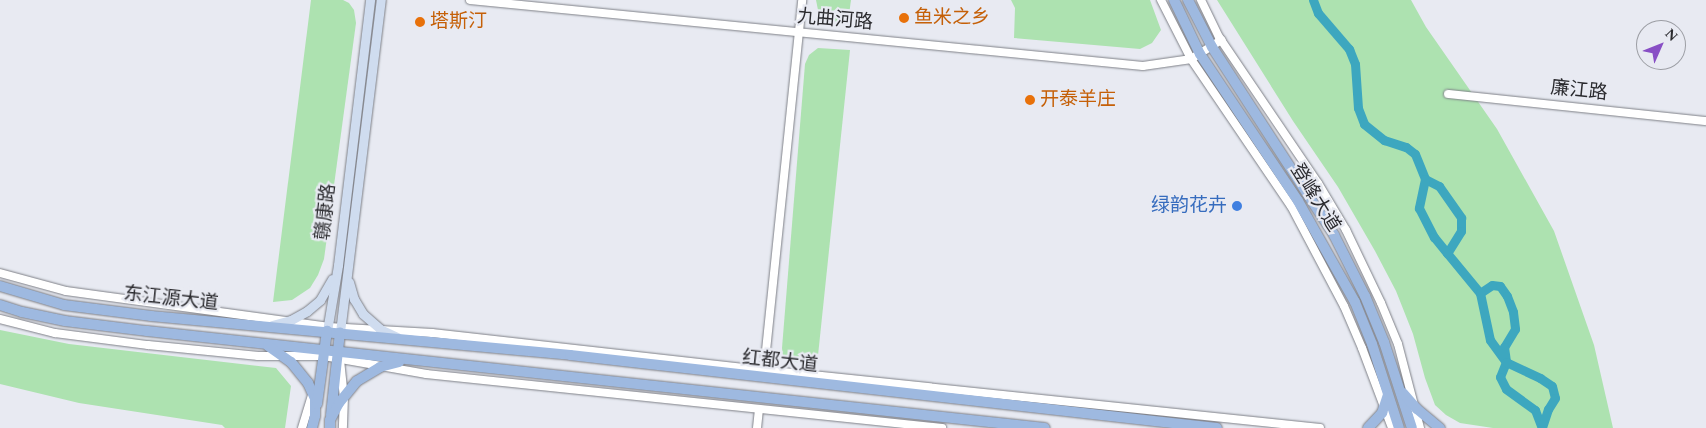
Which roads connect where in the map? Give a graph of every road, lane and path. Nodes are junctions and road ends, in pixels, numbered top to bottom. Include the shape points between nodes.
1 (370, 0) edge
2 (382, 0) edge
3 (470, 0) edge
4 (802, 0) edge
5 (1161, 0) edge
6 (1174, 0) edge
7 (1188, 0) edge
8 (1201, 0) edge
9 (798, 33) junction
10 (1221, 40) junction
11 (1212, 47) junction
12 (1195, 56) junction
13 (1448, 94) dead end
14 (1706, 121) edge
15 (338, 265) junction
16 (0, 273) edge
17 (348, 274) junction
18 (0, 286) edge
19 (0, 305) edge
20 (0, 319) edge
21 (289, 321) junction
22 (264, 326) junction
23 (327, 329) junction
24 (380, 329) junction
25 (340, 330) junction
26 (415, 341) junction
27 (259, 343) junction
28 (324, 354) junction
29 (284, 355) junction
30 (339, 355) junction
31 (417, 361) junction
32 (384, 365) junction
33 (764, 370) junction
34 (1400, 390) junction
35 (313, 394) junction
36 (1388, 394) junction
37 (344, 396) junction
38 (1385, 407) junction
39 (759, 408) junction
40 (1416, 408) junction
41 (315, 416) junction
42 (330, 425) edge
43 (302, 428) edge
44 (313, 428) edge
45 (342, 428) edge
46 (756, 428) edge
47 (942, 428) edge
48 (1045, 428) edge
49 (1216, 428) edge
50 (1320, 428) edge
51 (1368, 428) edge
52 (1392, 428) edge
53 (1399, 428) edge
54 (1412, 428) edge
55 (1420, 428) edge
56 (1440, 428) edge

1 - 15 main road, 赣康路
2 - 17 main road, 赣康路
3 - 9 street, 九曲河路
4 - 9 street
5 - 12 street
6 - 12 main road, 登峰大道
7 - 11 main road, 登峰大道
8 - 10 street
9 - 12 street, 九曲河路 via 1143,66
9 - 33 street
10 - 11 street, 九曲河路
10 - 40 street via 1346,230 1395,336
11 - 12 street, 九曲河路
11 - 34 main road, 登峰大道 via 1334,235 1381,333
12 - 36 main road, 登峰大道 via 1298,201 1323,243 1355,302
12 - 38 street via 1291,206 1344,306
13 - 14 street, 廉江路
15 - 21 main road via 320,300
15 - 23 main road, 赣康路
16 - 21 street via 66,291
17 - 24 main road via 358,307
17 - 25 main road, 赣康路
18 - 22 main road, 东江源大道 via 64,305
19 - 27 main road, 东江源大道 via 65,321
20 - 29 street via 55,333 148,345 258,356
21 - 22 main road
21 - 23 street
22 - 23 main road, 东江源大道
23 - 25 main road, 东江源大道
23 - 28 main road, 赣康路
24 - 25 street
24 - 26 main road via 398,338
24 - 33 street
25 - 26 main road, 红都大道
25 - 30 main road, 赣康路
26 - 49 main road, 红都大道 via 570,355
27 - 28 main road, 东江源大道
27 - 29 main road
28 - 29 street
28 - 30 main road, 东江源大道
28 - 35 street
28 - 41 main road, 赣康路
29 - 35 main road via 299,370
30 - 31 main road, 红都大道
30 - 32 street
30 - 37 street
30 - 42 main road, 赣康路
31 - 32 main road
31 - 48 main road, 红都大道
32 - 37 main road via 361,378
32 - 39 street via 426,374
33 - 50 street
34 - 40 main road
34 - 54 main road, 登峰大道
35 - 41 main road
35 - 43 street
36 - 38 main road
36 - 53 main road, 登峰大道
37 - 42 main road
37 - 45 street
38 - 51 main road
38 - 52 street
39 - 46 street
39 - 47 street
40 - 55 street
40 - 56 main road
41 - 44 main road, 赣康路

